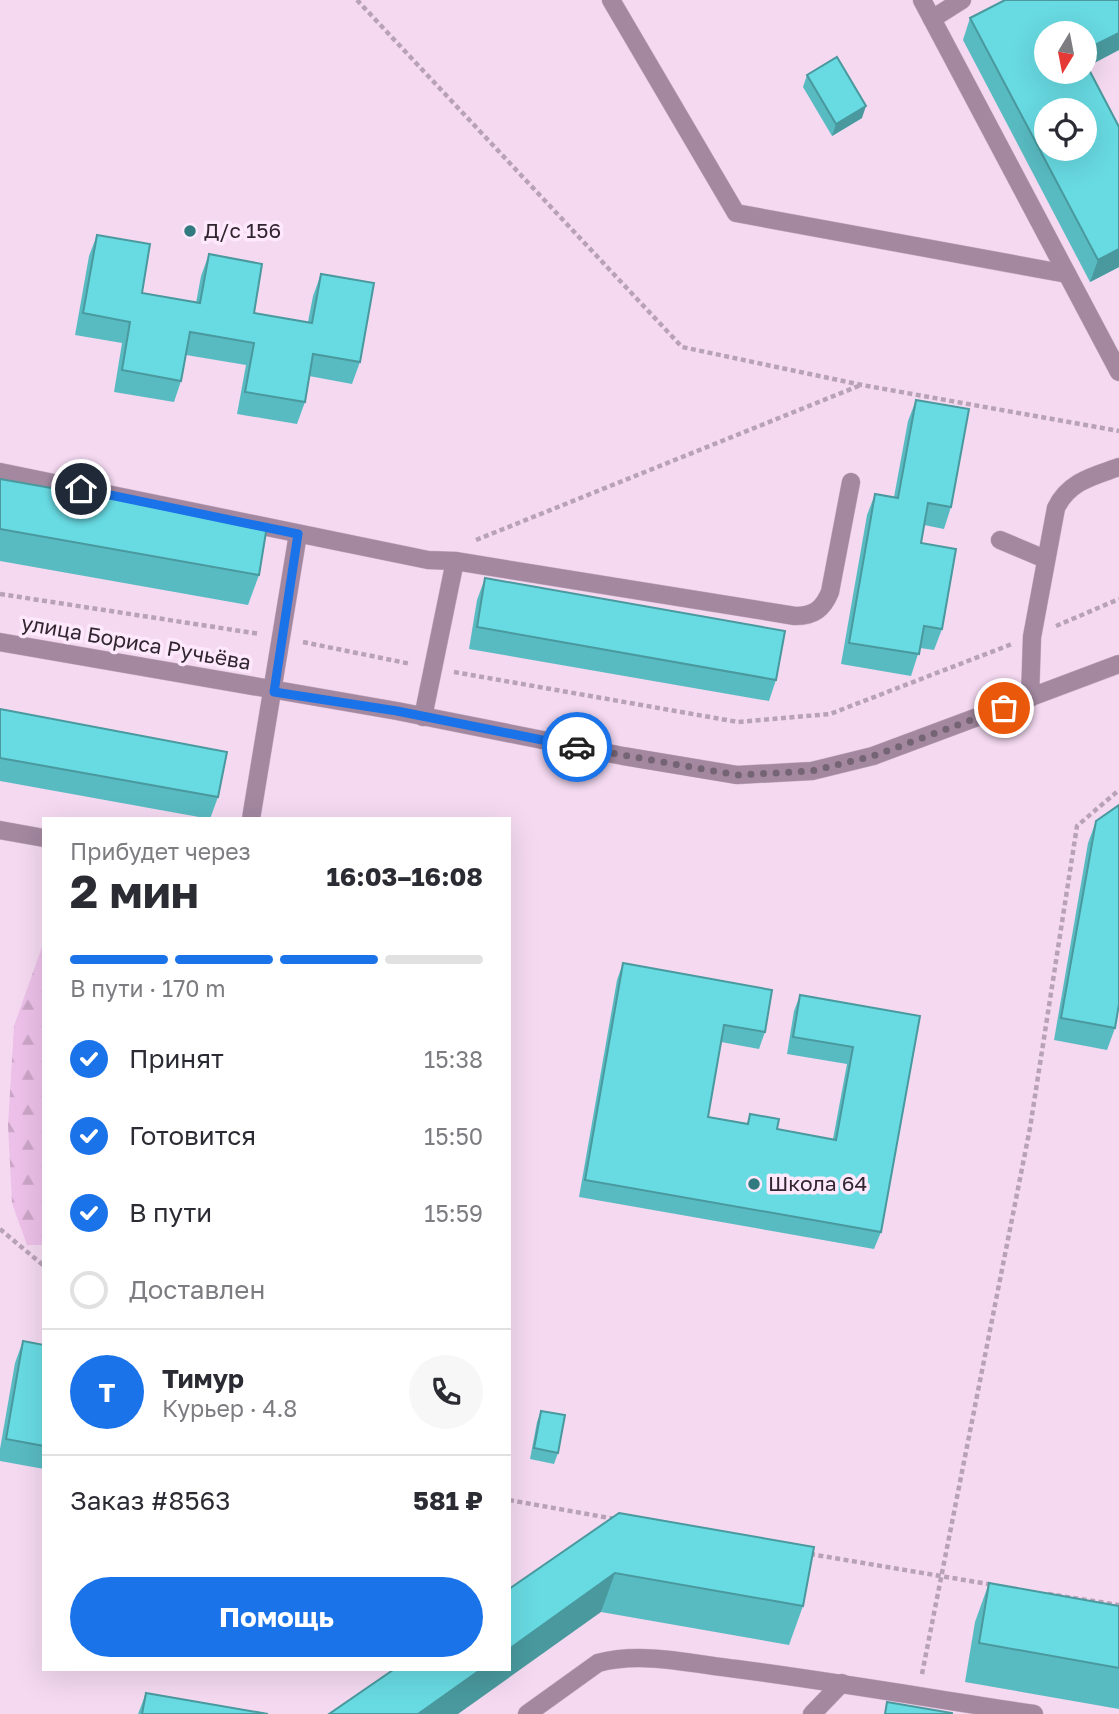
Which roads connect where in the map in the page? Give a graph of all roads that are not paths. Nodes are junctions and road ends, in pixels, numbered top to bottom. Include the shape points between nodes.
1 (611, 0) edge
2 (922, 0) edge
3 (962, 0) edge
4 (932, 19) junction
5 (1067, 274) junction
6 (1119, 372) edge
7 (1119, 467) edge
8 (0, 472) edge
9 (851, 482) dead end
10 (298, 534) junction
11 (1000, 540) dead end
12 (1045, 559) junction
13 (455, 561) junction
14 (0, 642) edge
15 (1119, 664) edge
16 (274, 692) junction
17 (1030, 698) junction
18 (423, 717) junction
19 (251, 817) edge
20 (0, 830) edge
21 (42, 838) edge
22 (842, 1683) junction
23 (527, 1714) edge
24 (812, 1714) edge
25 (1034, 1714) edge

1 - 5 street via 736,213
2 - 4 street
3 - 4 street
4 - 5 street
5 - 6 street
7 - 12 street via 1080,482 1062,497
8 - 10 street
9 - 13 street via 830,592 825,603 807,616
10 - 13 street via 428,560
10 - 16 street
11 - 12 street
12 - 17 street via 1032,636
13 - 18 street
14 - 16 street, улица Бориса Ручьёва
15 - 17 street, улица Бориса Ручьёва
16 - 18 street, улица Бориса Ручьёва
16 - 19 street
17 - 18 street, улица Бориса Ручьёва via 873,756 812,771 737,775
20 - 21 street
22 - 23 street via 660,1659 609,1660 589,1668
22 - 24 street
22 - 25 street

